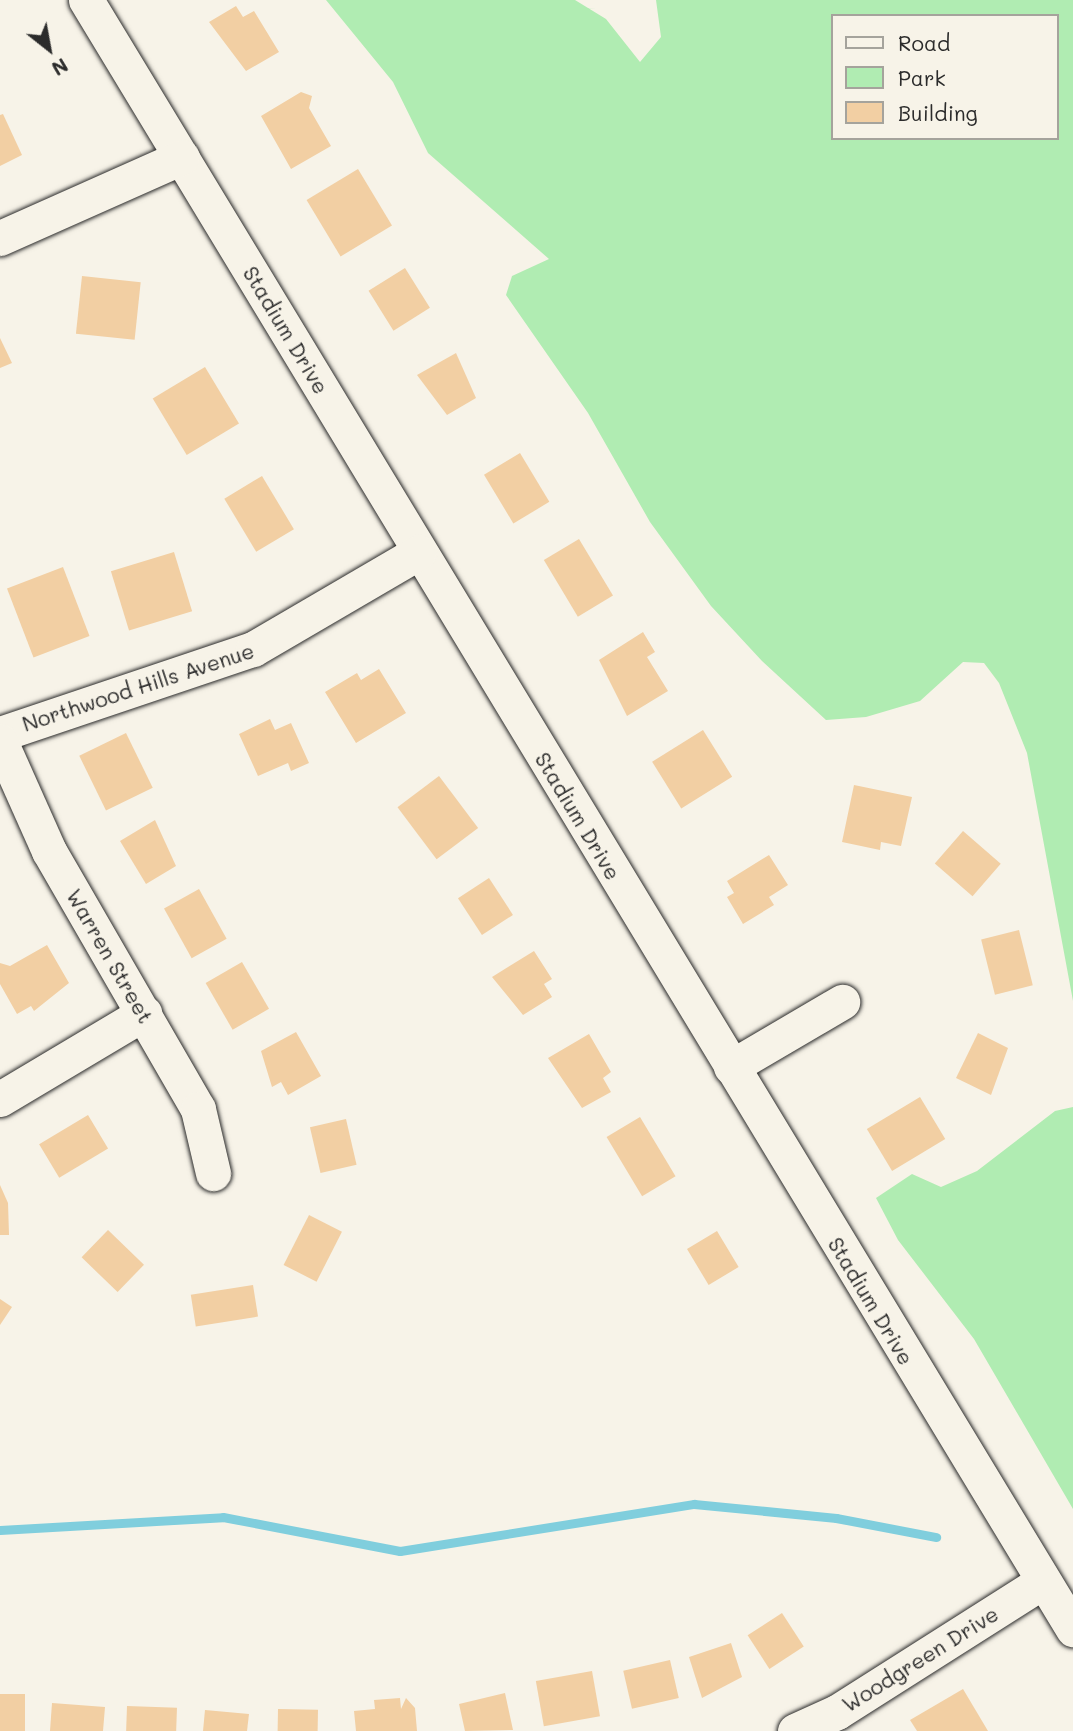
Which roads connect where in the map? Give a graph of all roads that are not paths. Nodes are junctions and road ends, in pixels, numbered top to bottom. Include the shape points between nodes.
1 (86, 0) edge
2 (182, 157) junction
3 (0, 238) edge
4 (419, 552) junction
5 (0, 734) edge
6 (0, 741) edge
7 (842, 1002) dead end
8 (144, 1013) junction
9 (731, 1067) junction
10 (0, 1099) edge
11 (213, 1173) dead end
12 (1042, 1583) junction
13 (1073, 1629) edge
14 (843, 1721) edge
15 (795, 1731) edge

1 - 2 street, Stadium Drive
2 - 3 street
2 - 4 street, Stadium Drive
4 - 5 street, Northwood Hills Avenue via 253,649
4 - 9 street, Stadium Drive
6 - 8 street, Warren Street via 49,852
7 - 9 street
8 - 10 street
8 - 11 street, Warren Street via 198,1109
9 - 12 street, Stadium Drive
12 - 13 street, Stadium Drive
12 - 14 street, Woodgreen Drive
14 - 15 street, Woodgreen Drive

